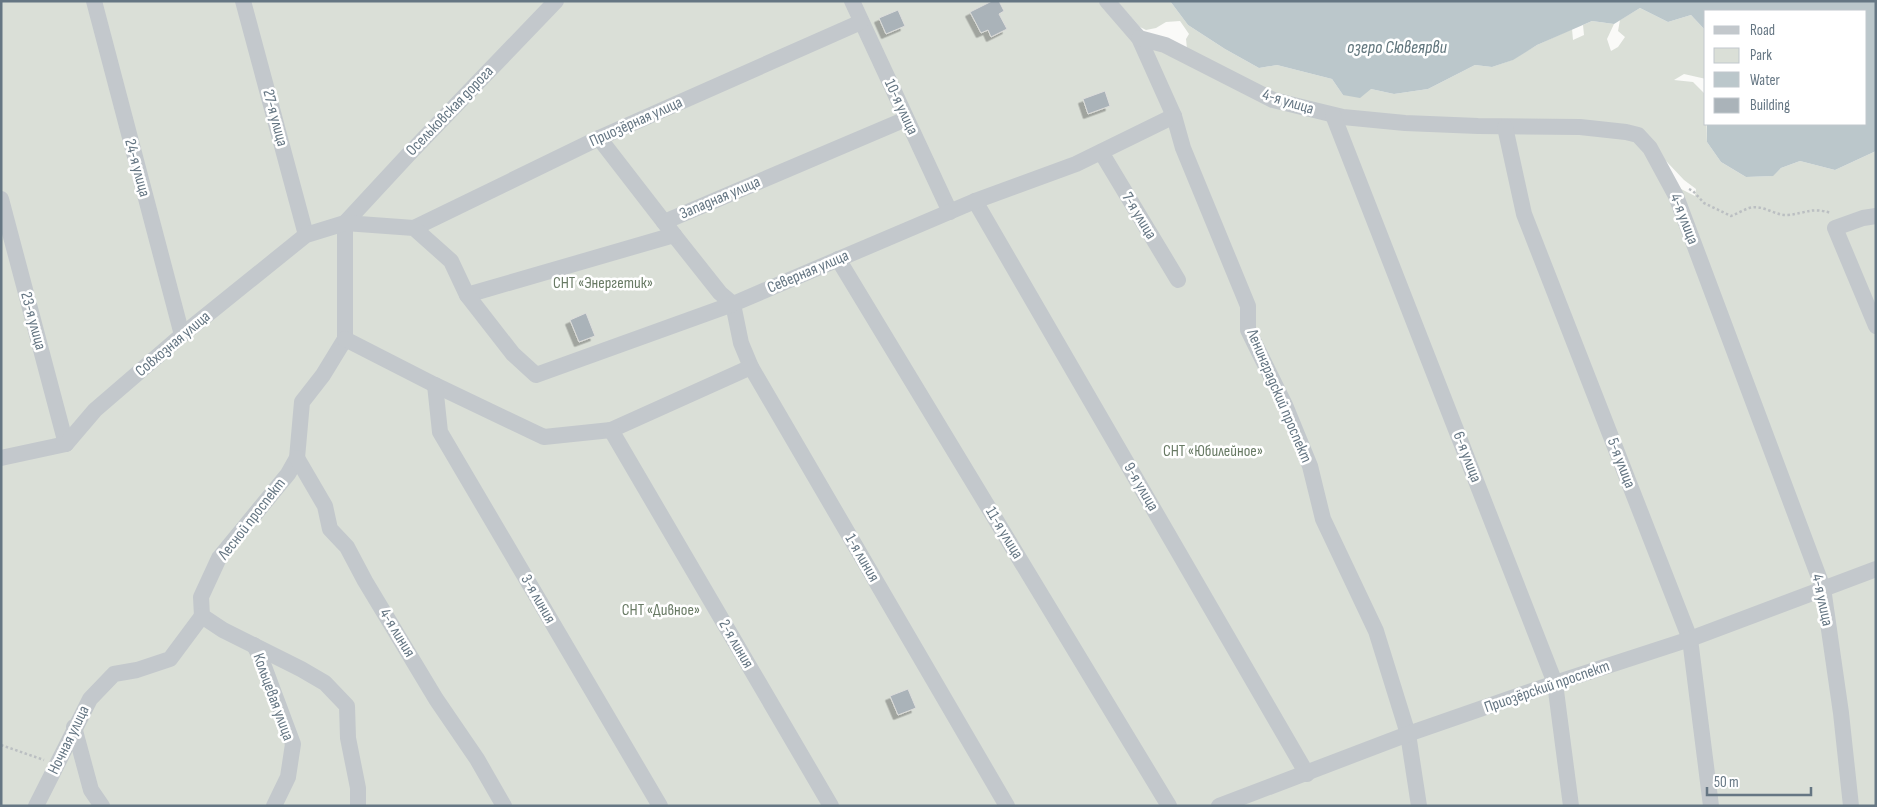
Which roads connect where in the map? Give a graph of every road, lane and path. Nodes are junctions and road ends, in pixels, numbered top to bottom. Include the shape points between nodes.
1 (94, 1) edge
2 (244, 1) edge
3 (556, 1) edge
4 (852, 1) edge
5 (1107, 1) edge
6 (861, 22) junction
7 (1139, 38) junction
8 (1333, 115) junction
9 (1174, 116) junction
10 (906, 119) junction
11 (1505, 127) junction
12 (600, 138) junction
13 (1101, 152) junction
14 (1669, 182) junction
15 (1, 199) edge
16 (975, 201) junction
17 (950, 212) junction
18 (1876, 216) edge
19 (345, 223) junction
20 (414, 228) junction
21 (669, 228) junction
22 (1836, 228) junction
23 (306, 235) junction
24 (838, 260) junction
25 (1178, 280) dead end
26 (467, 294) junction
27 (733, 304) junction
28 (1876, 326) edge
29 (182, 335) junction
30 (345, 339) junction
31 (751, 367) junction
32 (435, 385) junction
33 (611, 430) junction
34 (66, 444) junction
35 (1, 458) edge
36 (297, 458) junction
37 (1876, 569) edge
38 (1823, 588) junction
39 (202, 616) junction
40 (1690, 639) junction
41 (254, 645) junction
42 (1555, 683) junction
43 (74, 727) junction
44 (1408, 734) junction
45 (1, 745) edge
46 (58, 764) junction
47 (1307, 774) junction
48 (36, 806) edge
49 (102, 806) edge
50 (274, 806) edge
51 (358, 806) edge
52 (504, 806) edge
53 (660, 806) edge
54 (831, 806) edge
55 (1007, 806) edge
56 (1169, 806) edge
57 (1219, 806) edge
58 (1420, 806) edge
59 (1571, 806) edge
60 (1711, 806) edge
61 (1851, 806) edge

1 - 29 street, 24-я улица
2 - 23 street, 27-я улица
3 - 19 street, Осельковская дорога
4 - 6 street, 10-я улица
5 - 7 street, Ленинградский проспект
6 - 10 street, 10-я улица
6 - 12 street, Приозёрная улица
7 - 8 street, 4-я улица via 1165,46 1273,100
7 - 9 street, Ленинградский проспект
8 - 11 street, 4-я улица via 1405,123
8 - 42 street, 6-я улица
9 - 13 street, Северная улица
9 - 44 street, Ленинградский проспект via 1183,148 1248,306 1248,330 1286,406 1310,466 1323,519 1376,631
10 - 17 street, 10-я улица
10 - 21 street, Западная улица
11 - 14 street, 4-я улица via 1580,127 1638,135 1650,148
11 - 40 street, 5-я улица via 1524,214
12 - 20 street, Приозёрная улица
12 - 21 street
13 - 16 street, Северная улица
13 - 25 street, 7-я улица
14 - 22 path via 1693,191 1704,203 1731,216 1748,208 1786,215 1818,210 1835,215
14 - 38 street, 4-я улица
15 - 34 street, 23-я улица
16 - 17 street, Северная улица
16 - 47 street, 9-я улица
17 - 24 street, Северная улица
18 - 22 street
19 - 20 street
19 - 23 street, Совхозная улица
19 - 30 street
20 - 26 street via 451,261
21 - 26 street, Западная улица
21 - 27 street via 720,293
22 - 28 street
23 - 29 street, Совхозная улица
24 - 27 street, Северная улица
24 - 56 street, 11-я улица
26 - 27 street, Северная улица via 513,354 536,375
27 - 31 street, 1-я линия
29 - 34 street, Совхозная улица via 95,410
30 - 32 street
30 - 36 street, Лесной проспект via 302,402
31 - 33 street
31 - 55 street, 1-я линия
32 - 33 street via 544,437
32 - 53 street, 3-я линия via 440,432
33 - 54 street, 2-я линия
34 - 35 street
36 - 39 street, Лесной проспект via 288,474 219,558 202,597
36 - 52 street, 4-я линия via 325,506 330,529 347,547 421,674
37 - 38 street, Приозёрский проспект
38 - 40 street, Приозёрский проспект
38 - 61 street, 4-я улица
39 - 41 street
39 - 43 street, Ночная улица via 170,659 114,674 90,699
40 - 42 street, Приозёрский проспект
40 - 60 street, 5-я улица
41 - 50 street, Кольцевая улица via 293,744 288,776
41 - 51 street via 325,683 347,706 348,738 358,788
42 - 44 street, Приозёрский проспект
42 - 59 street, 6-я улица
43 - 46 street, Ночная улица
43 - 49 street via 91,790
44 - 47 street, Приозёрский проспект
44 - 58 street, Ленинградский проспект
45 - 46 path
46 - 48 street, Ночная улица
47 - 57 street, Приозёрский проспект

